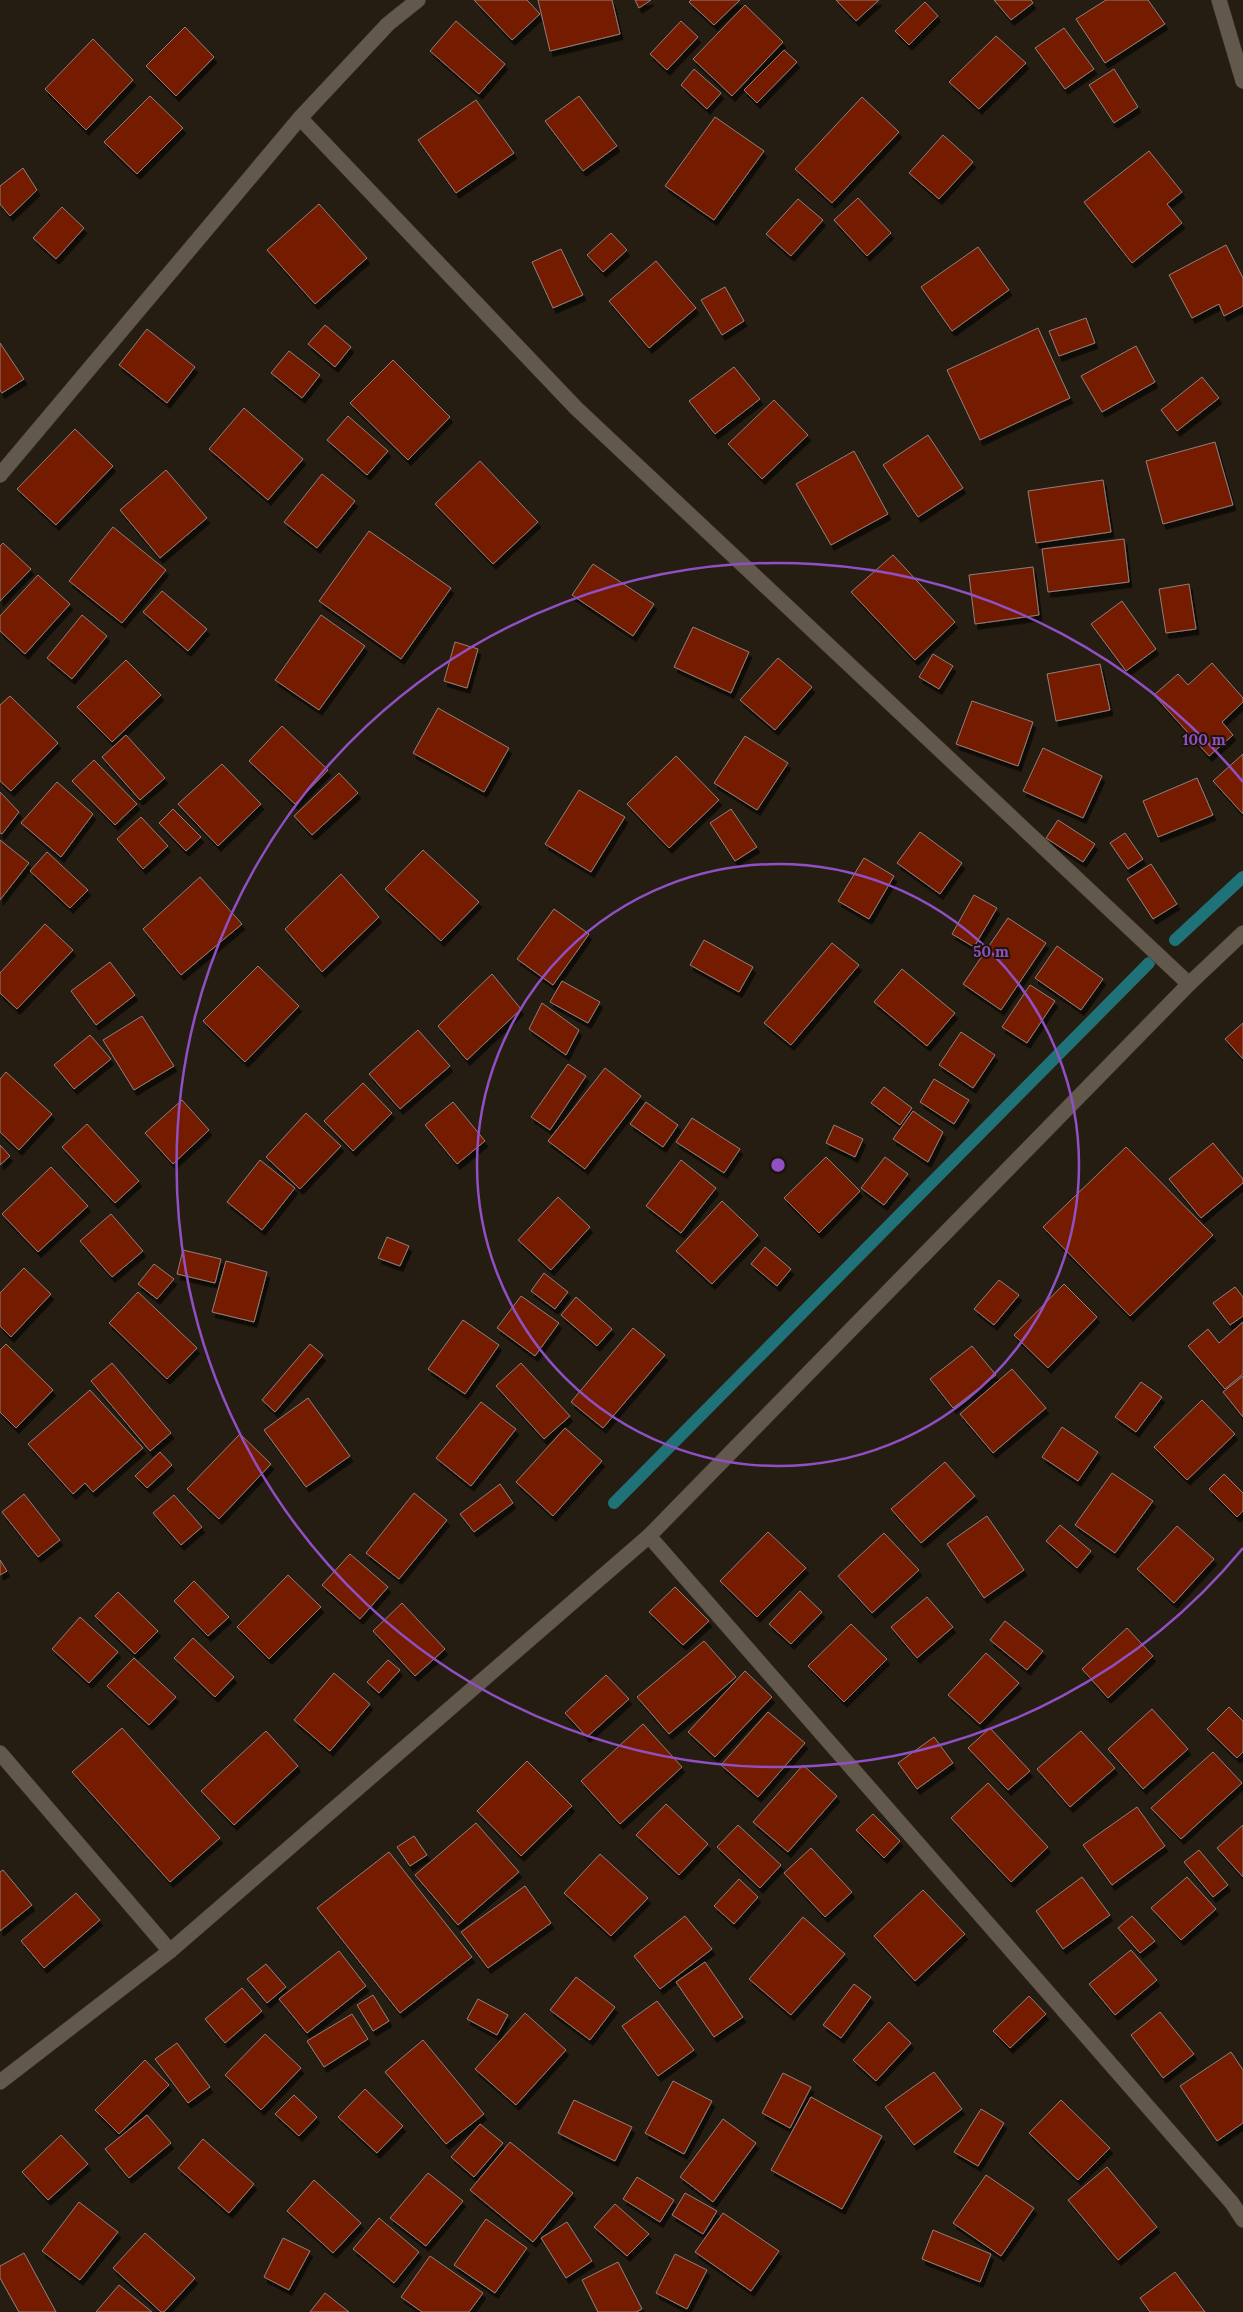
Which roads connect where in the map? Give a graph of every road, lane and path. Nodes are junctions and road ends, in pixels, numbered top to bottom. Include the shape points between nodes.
1 (418, 0) edge
2 (1219, 0) edge
3 (1243, 80) edge
4 (300, 118) junction
5 (0, 475) edge
6 (1243, 933) edge
7 (1189, 984) junction
8 (649, 1536) junction
9 (0, 1753) edge
10 (170, 1951) junction
11 (0, 2082) edge
12 (1243, 2220) edge

1 - 4 street via 388,24
2 - 3 street
4 - 5 street
4 - 7 street via 576,408
6 - 7 street
7 - 8 street
8 - 10 street
8 - 12 street via 1225,2195
9 - 10 street
10 - 11 street

